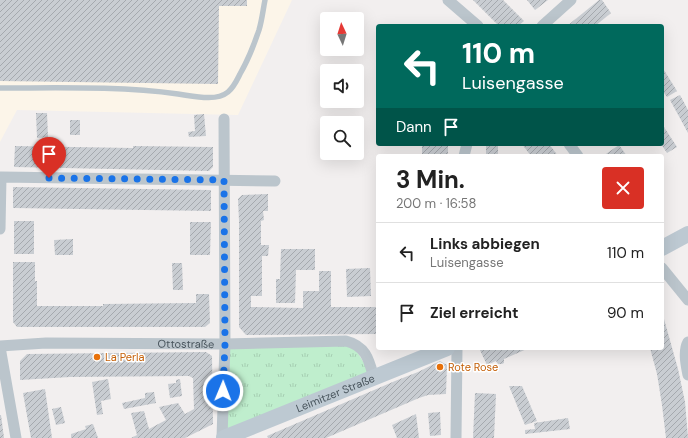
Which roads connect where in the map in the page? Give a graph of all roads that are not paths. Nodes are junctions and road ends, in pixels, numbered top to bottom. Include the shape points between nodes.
1 (265, 0) edge
2 (448, 0) edge
3 (571, 0) edge
4 (476, 24) edge
5 (544, 24) edge
6 (0, 88) edge
7 (224, 119) dead end
8 (224, 180) junction
9 (275, 181) dead end
10 (0, 229) edge
11 (688, 234) edge
12 (664, 247) edge
13 (664, 270) edge
14 (688, 300) edge
15 (688, 342) edge
16 (225, 344) junction
17 (0, 347) edge
18 (442, 350) edge
19 (457, 350) edge
20 (688, 375) edge
21 (374, 378) junction
22 (16, 438) edge
23 (223, 438) edge
24 (456, 438) edge

1 - 6 lane via 259,29 247,62 234,86 219,97 160,91
2 - 4 street
3 - 5 street
7 - 8 street
8 - 9 street
8 - 10 street via 1,177
8 - 16 street
11 - 12 street
13 - 14 street
15 - 20 street via 685,347
16 - 17 street, Ottostraße via 46,343
16 - 21 street, Ottostraße via 346,341 362,349
16 - 23 street
17 - 22 street
18 - 21 street, Leimitzer Straße
19 - 24 street
21 - 23 street, Leimitzer Straße

